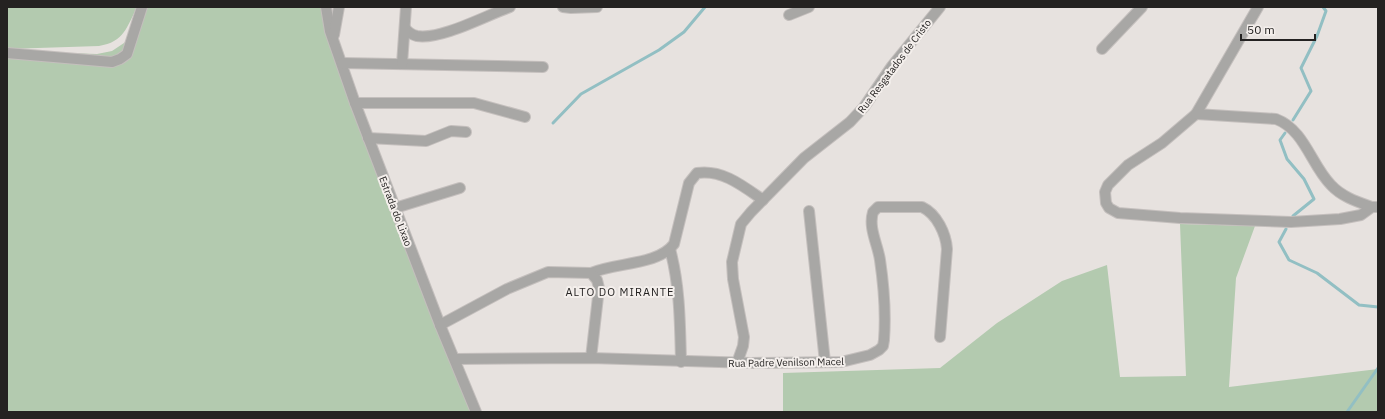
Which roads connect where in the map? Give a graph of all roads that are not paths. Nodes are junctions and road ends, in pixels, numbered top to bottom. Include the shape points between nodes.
1 (142, 7) edge
2 (326, 7) edge
3 (339, 7) edge
4 (406, 7) edge
5 (510, 7) edge
6 (562, 7) edge
7 (597, 7) edge
8 (809, 7) edge
9 (940, 7) edge
10 (1142, 7) edge
11 (1258, 7) edge
12 (789, 15) dead end
13 (405, 28) junction
14 (333, 39) junction
15 (1102, 50) dead end
16 (7, 53) edge
17 (342, 63) junction
18 (402, 64) junction
19 (543, 67) dead end
20 (355, 103) junction
21 (1196, 114) junction
22 (525, 117) dead end
23 (466, 132) dead end
24 (368, 138) junction
25 (460, 188) dead end
26 (763, 200) junction
27 (1375, 207) edge
28 (395, 208) junction
29 (809, 211) dead end
30 (670, 249) junction
31 (590, 273) junction
32 (440, 325) junction
33 (940, 337) dead end
34 (591, 358) junction
35 (455, 359) junction
36 (681, 362) junction
37 (825, 362) junction
38 (737, 363) junction
39 (476, 412) edge

1 - 16 street via 127,54 112,62
2 - 14 street, Estrada do Lixao
3 - 14 street
4 - 13 street
5 - 13 street via 431,35 416,36
6 - 7 street
8 - 12 street
9 - 26 street, Rua Resgatados de Cristo via 892,66 864,107 850,122 804,158
10 - 15 street
11 - 21 street
13 - 18 street
14 - 17 street, Estrada do Lixao
17 - 18 street
17 - 20 street, Estrada do Lixao
18 - 19 street
20 - 22 street via 474,103
20 - 24 street, Estrada do Lixao
21 - 27 street via 1276,119 1284,122 1304,143 1332,187 1351,199
21 - 27 street via 1162,143 1116,175 1106,192 1105,198 1109,208 1118,213 1157,216 1291,222 1361,215
23 - 24 street via 451,131 426,141
24 - 28 street, Estrada do Lixao
25 - 28 street
26 - 30 street via 726,177 710,172 697,174 689,183 674,244
26 - 38 street, Rua Resgatados de Cristo via 742,224 732,262 744,337 744,346
28 - 32 street, Estrada do Lixao
29 - 37 street
30 - 31 street via 656,256 629,264 600,268
30 - 36 street via 676,270
31 - 32 street via 548,272 507,289
31 - 34 street via 597,280 599,288
32 - 35 street, Estrada do Lixao
33 - 37 street, Rua Padre Venilson Macel via 947,249 942,230 927,210 922,208 878,207 873,212 872,224 884,291 883,346 875,353 860,359
34 - 35 street, Rua Padre Venilson Macel
34 - 36 street, Rua Padre Venilson Macel
35 - 39 street, Estrada do Lixao
36 - 38 street, Rua Padre Venilson Macel
37 - 38 street, Rua Padre Venilson Macel

